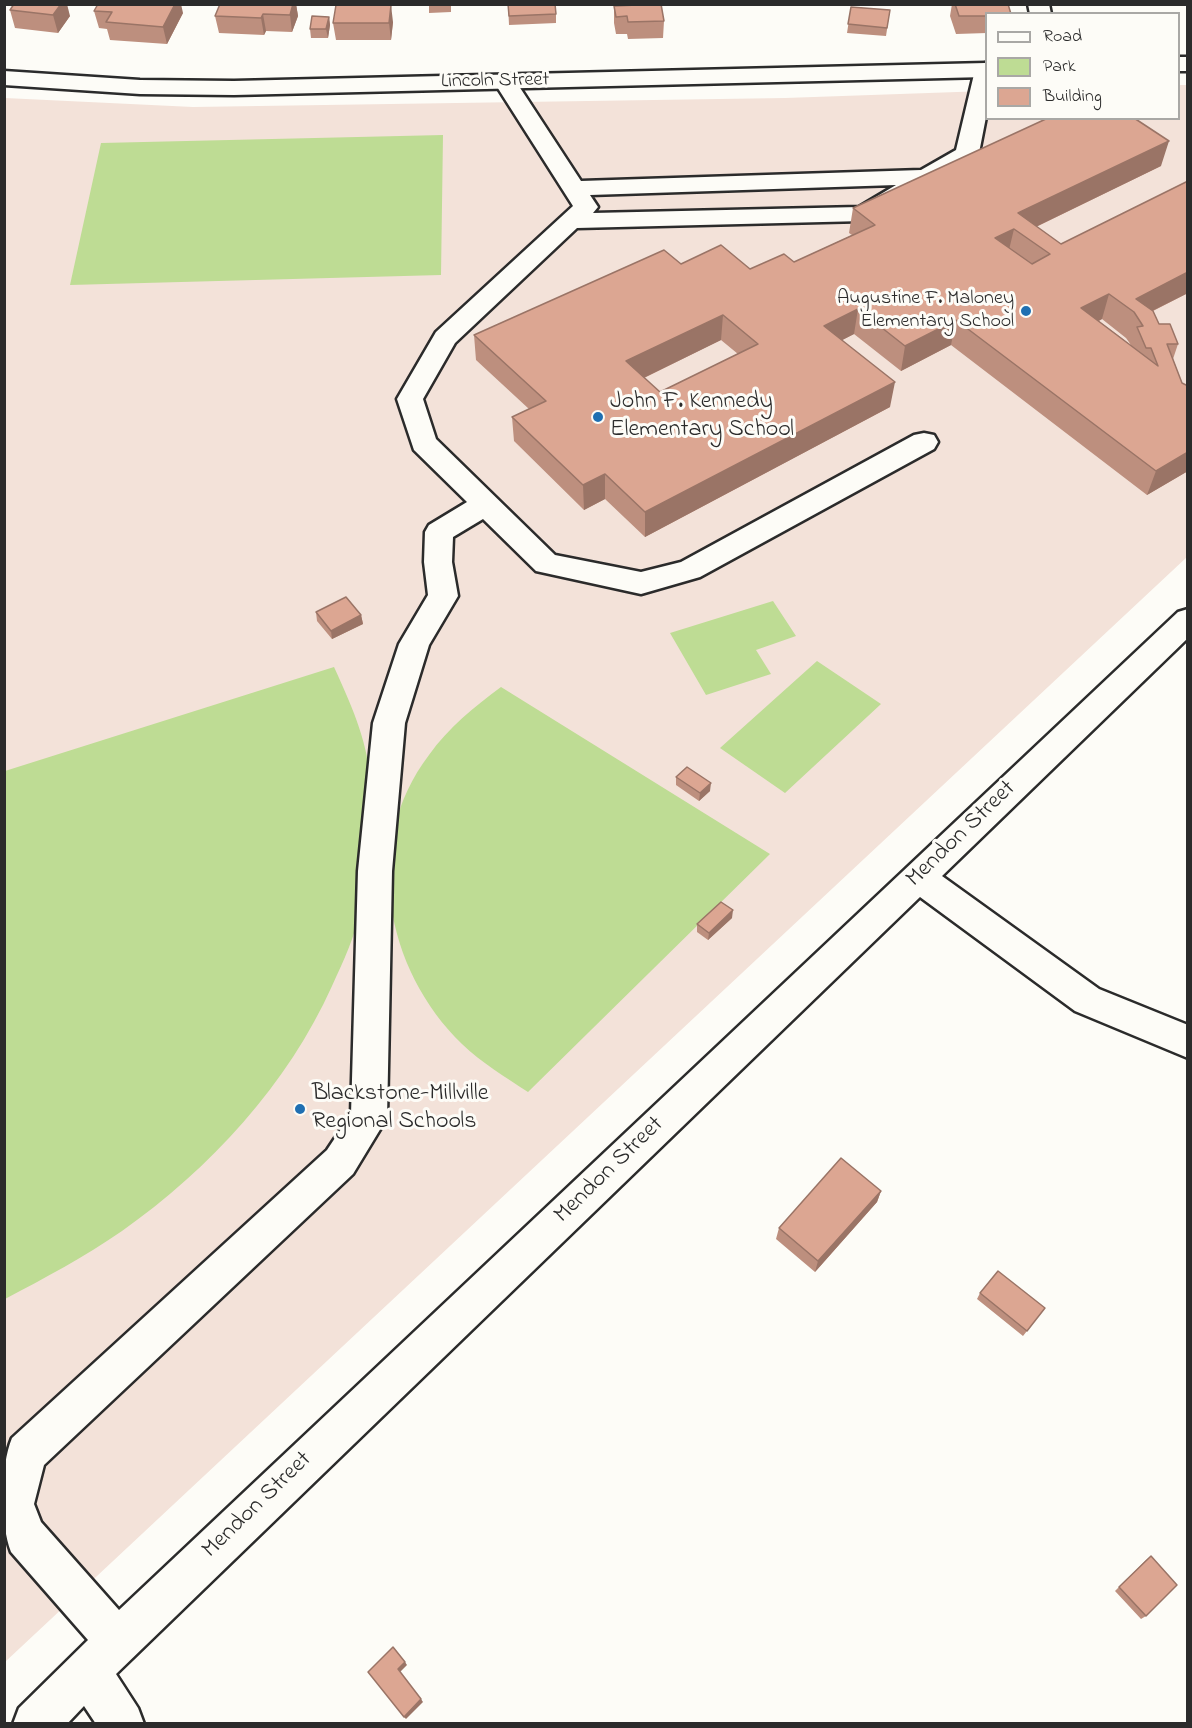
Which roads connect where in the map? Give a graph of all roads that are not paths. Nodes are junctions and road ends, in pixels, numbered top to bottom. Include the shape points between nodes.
1 (985, 70) edge
2 (985, 74) edge
3 (4, 78) edge
4 (504, 82) junction
5 (927, 177) junction
6 (574, 188) junction
7 (570, 221) junction
8 (924, 442) dead end
9 (486, 504) junction
10 (1188, 620) edge
11 (918, 877) junction
12 (1188, 1042) edge
13 (103, 1657) junction
14 (35, 1724) edge
15 (122, 1724) edge

1 - 4 street, Lincoln Street
2 - 5 street via 967,153
3 - 4 street, Lincoln Street via 140,87 234,88
4 - 6 street
5 - 6 street
5 - 7 street via 864,214
6 - 7 street via 586,207
7 - 9 street via 445,338 410,399 424,443
8 - 9 street via 690,570 641,583 546,564
9 - 13 street via 439,532 438,562 444,596 414,644 389,723 375,871 369,1118 340,1162 27,1453 13,1504 26,1537
10 - 11 street, Mendon Street
11 - 12 street via 1087,1000
11 - 13 street, Mendon Street
13 - 14 street, Mendon Street
13 - 15 street

